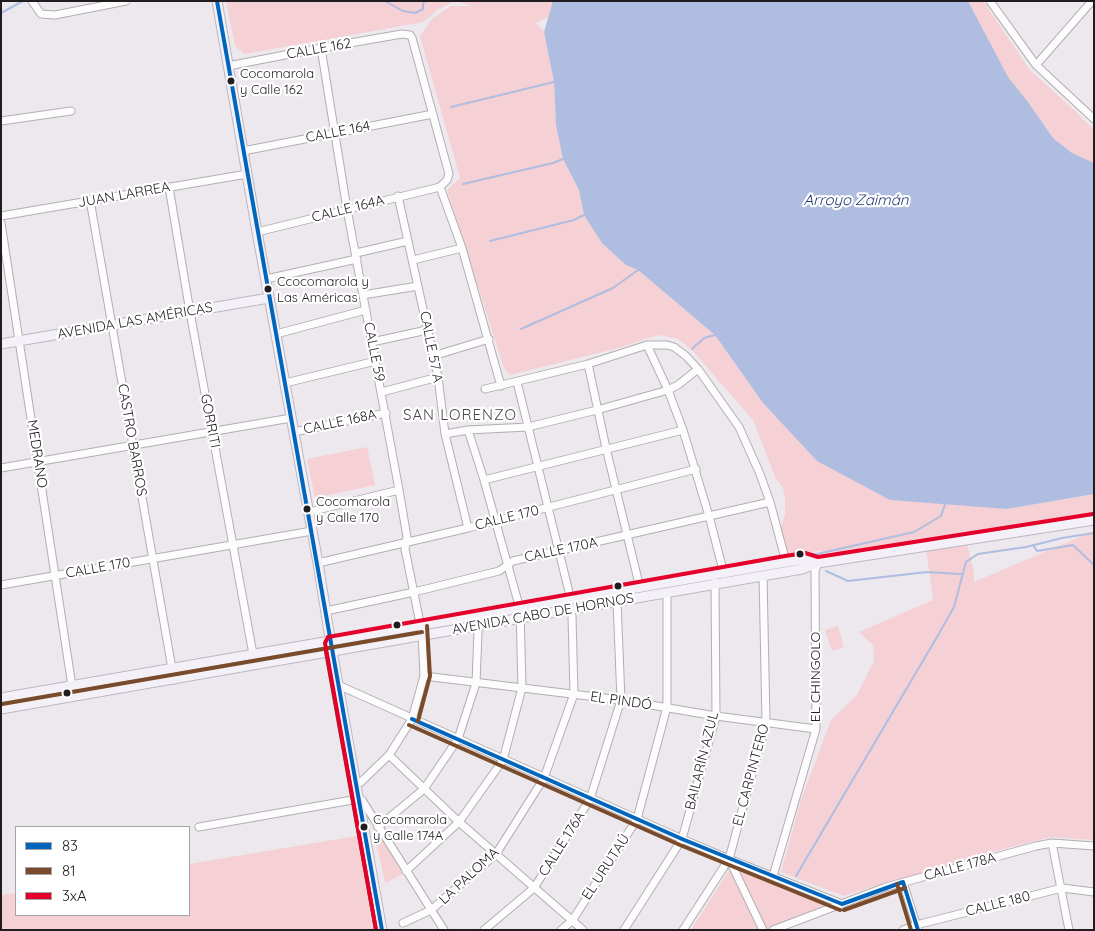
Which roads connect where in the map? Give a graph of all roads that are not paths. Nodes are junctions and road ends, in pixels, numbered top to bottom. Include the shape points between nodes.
1 (32, 1) edge
2 (126, 1) edge
3 (217, 1) edge
4 (990, 1) edge
5 (1092, 1) edge
6 (321, 48) junction
7 (1036, 65) junction
8 (228, 66) junction
9 (71, 111) dead end
10 (433, 114) junction
11 (1094, 119) edge
12 (1, 121) edge
13 (336, 133) junction
14 (243, 151) junction
15 (247, 174) junction
16 (169, 186) junction
17 (440, 186) junction
18 (398, 196) junction
19 (90, 200) junction
20 (347, 209) junction
21 (1, 216) edge
22 (1, 222) edge
23 (257, 232) junction
24 (408, 241) junction
25 (462, 248) junction
26 (356, 256) junction
27 (412, 260) junction
28 (266, 279) junction
29 (418, 286) junction
30 (364, 295) junction
31 (269, 298) junction
32 (366, 310) junction
33 (190, 312) junction
34 (112, 325) junction
35 (428, 330) junction
36 (276, 334) junction
37 (489, 339) junction
38 (19, 341) junction
39 (372, 342) junction
40 (1, 344) edge
41 (647, 345) junction
42 (433, 356) junction
43 (376, 360) junction
44 (588, 364) junction
45 (698, 369) junction
46 (438, 378) junction
47 (517, 382) junction
48 (285, 383) junction
49 (501, 386) junction
50 (485, 390) dead end
51 (668, 390) junction
52 (382, 392) junction
53 (597, 410) junction
54 (386, 413) junction
55 (291, 418) junction
56 (528, 427) junction
57 (468, 430) junction
58 (683, 430) junction
59 (212, 432) junction
60 (294, 432) junction
61 (445, 434) junction
62 (134, 446) junction
63 (606, 448) junction
64 (38, 461) junction
65 (538, 466) junction
66 (1, 468) edge
67 (696, 469) junction
68 (484, 480) junction
69 (399, 490) junction
70 (616, 490) junction
71 (770, 502) junction
72 (548, 508) junction
73 (309, 512) junction
74 (709, 516) junction
75 (1094, 520) edge
76 (495, 521) junction
77 (468, 528) junction
78 (312, 531) junction
79 (628, 536) junction
80 (406, 542) junction
81 (233, 545) junction
82 (560, 551) junction
83 (153, 559) junction
84 (786, 562) junction
85 (818, 563) junction
86 (318, 564) junction
87 (508, 565) junction
88 (55, 576) junction
89 (763, 576) junction
90 (718, 578) junction
91 (1, 585) edge
92 (640, 588) junction
93 (620, 591) junction
94 (414, 592) junction
95 (667, 593) junction
96 (571, 600) junction
97 (617, 601) junction
98 (520, 609) junction
99 (326, 610) junction
100 (572, 616) dead end
101 (520, 619) junction
102 (421, 626) junction
103 (478, 632) dead end
104 (422, 636) junction
105 (332, 646) junction
106 (254, 654) junction
107 (172, 669) junction
108 (424, 676) junction
109 (174, 680) junction
110 (476, 683) junction
111 (338, 685) junction
112 (72, 686) junction
113 (522, 688) junction
114 (574, 694) junction
115 (1, 698) edge
116 (621, 700) junction
117 (668, 707) junction
118 (1, 709) edge
119 (716, 716) junction
120 (412, 719) junction
121 (766, 722) junction
122 (816, 729) junction
123 (458, 739) junction
124 (389, 755) junction
125 (503, 760) junction
126 (544, 778) junction
127 (356, 784) junction
128 (424, 789) junction
129 (358, 799) junction
130 (590, 800) junction
131 (637, 819) junction
132 (459, 822) junction
133 (199, 827) dead end
134 (378, 827) junction
135 (682, 839) junction
136 (1052, 843) junction
137 (1094, 846) edge
138 (496, 854) junction
139 (729, 860) junction
140 (406, 870) junction
141 (773, 876) junction
142 (903, 882) junction
143 (534, 888) junction
144 (1062, 888) junction
145 (1094, 892) edge
146 (842, 904) junction
147 (431, 910) junction
148 (572, 921) junction
149 (403, 923) dead end
150 (917, 927) edge
151 (382, 930) edge
152 (444, 930) edge
153 (484, 930) edge
154 (561, 930) edge
155 (582, 930) edge
156 (624, 930) edge
157 (683, 930) edge
158 (763, 930) edge
159 (773, 930) edge
160 (904, 930) edge
161 (1069, 930) edge

1 - 2 street via 41,14 61,15
3 - 8 main road
4 - 7 street
5 - 7 street
6 - 8 street, CALLE 162
6 - 10 street, CALLE 162 via 410,35
6 - 13 street, CALLE 59
7 - 11 street
8 - 14 main road
9 - 12 street
10 - 13 street, CALLE 164
10 - 17 street via 449,174
13 - 14 street, CALLE 164
13 - 20 street, CALLE 59
14 - 15 main road
15 - 16 street, JUAN LARREA
15 - 23 main road
16 - 19 street, JUAN LARREA
16 - 33 street, GORRITI
17 - 18 street, CALLE 164A
17 - 25 street
18 - 20 street, CALLE 164A
18 - 24 street, CALLE 57 A
19 - 21 street, JUAN LARREA
19 - 34 street, CASTRO BARROS
20 - 23 street, CALLE 164A
20 - 26 street, CALLE 59
22 - 38 street, MEDRANO
23 - 28 main road
24 - 26 street
24 - 27 street, CALLE 57 A
25 - 27 street
25 - 37 street
26 - 28 street
26 - 30 street, CALLE 59
27 - 29 street, CALLE 57 A
28 - 31 main road
29 - 30 street
29 - 35 street, CALLE 57 A
30 - 32 street, CALLE 59
31 - 33 main road, AVENIDA LAS AMÉRICAS
31 - 36 main road
32 - 36 street
32 - 39 street, CALLE 59
33 - 34 main road, AVENIDA LAS AMÉRICAS
33 - 59 street, GORRITI
34 - 38 main road, AVENIDA LAS AMÉRICAS
34 - 62 street, CASTRO BARROS
35 - 39 street
35 - 42 street, CALLE 57 A
36 - 48 main road
37 - 42 street
37 - 49 street
38 - 40 main road, AVENIDA LAS AMÉRICAS
38 - 64 street, MEDRANO
39 - 43 street, CALLE 59
41 - 44 street
41 - 45 street via 674,348
41 - 51 street, BAILARÍN AZUL
42 - 46 street, CALLE 57 A
43 - 48 street
43 - 52 street, CALLE 59
44 - 47 street
44 - 53 street
45 - 51 street
45 - 71 street via 739,427
46 - 52 street
46 - 61 street, CALLE 57 A
47 - 49 street
47 - 56 street
48 - 55 main road
49 - 50 street
51 - 53 street
51 - 58 street, BAILARÍN AZUL
52 - 54 street, CALLE 59
53 - 56 street
53 - 63 street
54 - 60 street, CALLE 168A
54 - 69 street, CALLE 59
55 - 59 street
55 - 60 main road
56 - 57 street
56 - 65 street
57 - 61 street
57 - 68 street
58 - 63 street
58 - 67 street, BAILARÍN AZUL
59 - 62 street
59 - 81 street, GORRITI
60 - 73 main road
61 - 77 street, CALLE 57 A
62 - 64 street
62 - 83 street, CASTRO BARROS
63 - 65 street
63 - 70 street
64 - 66 street
64 - 88 street, MEDRANO
65 - 68 street
65 - 72 street
67 - 70 street, CALLE 170
67 - 74 street, BAILARÍN AZUL
68 - 76 street
69 - 73 street
69 - 80 street, CALLE 59
70 - 72 street, CALLE 170
70 - 79 street
71 - 74 street, CALLE 170A
71 - 84 street
72 - 76 street, CALLE 170
72 - 82 street
73 - 78 main road
74 - 79 street, CALLE 170A
74 - 90 street, BAILARÍN AZUL
75 - 85 main road, AVENIDA CABO DE HORNOS
76 - 77 street, CALLE 170
76 - 87 street
77 - 80 street, CALLE 170
78 - 81 street, CALLE 170
78 - 86 main road
79 - 82 street, CALLE 170A
79 - 92 street
80 - 86 street, CALLE 170
80 - 94 street, CALLE 59
81 - 83 street, CALLE 170
81 - 106 street, GORRITI
82 - 87 street, CALLE 170A via 513,561
82 - 96 street
83 - 88 street, CALLE 170
83 - 107 street, CASTRO BARROS
84 - 85 main road, AVENIDA CABO DE HORNOS via 805,559
84 - 90 main road, AVENIDA CABO DE HORNOS
85 - 89 main road, AVENIDA CABO DE HORNOS via 808,568
85 - 122 street, EL CHINGOLO via 815,571
86 - 99 main road
87 - 94 street, CALLE 170A via 499,571
87 - 98 street
88 - 91 street, CALLE 170
88 - 112 street, MEDRANO
89 - 90 main road, AVENIDA CABO DE HORNOS
89 - 121 street, EL CARPINTERO
90 - 92 main road, AVENIDA CABO DE HORNOS
90 - 95 main road, AVENIDA CABO DE HORNOS
90 - 119 street, BAILARÍN AZUL
92 - 93 main road, AVENIDA CABO DE HORNOS
93 - 96 main road, AVENIDA CABO DE HORNOS
93 - 97 street, CALLE 176A
94 - 99 street, CALLE 170A
94 - 102 street, CALLE 59
95 - 97 main road, AVENIDA CABO DE HORNOS
95 - 117 street, EL URUTAÚ
96 - 98 main road, AVENIDA CABO DE HORNOS
97 - 101 main road, AVENIDA CABO DE HORNOS
97 - 116 street, CALLE 176A
98 - 101 street
98 - 102 main road, AVENIDA CABO DE HORNOS
99 - 105 main road
100 - 114 street, LA PALOMA
101 - 104 main road, AVENIDA CABO DE HORNOS
101 - 113 street
102 - 104 street, CALLE 59
102 - 105 main road, AVENIDA CABO DE HORNOS
103 - 110 street
104 - 105 main road, AVENIDA CABO DE HORNOS
104 - 108 street, CALLE 59
105 - 106 main road, AVENIDA CABO DE HORNOS
105 - 109 main road, AVENIDA CABO DE HORNOS
105 - 111 main road
106 - 107 main road, AVENIDA CABO DE HORNOS
107 - 109 street, CASTRO BARROS
107 - 112 main road, AVENIDA CABO DE HORNOS
108 - 110 street, EL PINDÓ
108 - 120 street, CALLE 59
109 - 118 main road, AVENIDA CABO DE HORNOS
110 - 113 street, EL PINDÓ
110 - 123 street
111 - 120 street
111 - 127 main road
112 - 115 main road, AVENIDA CABO DE HORNOS
113 - 114 street, EL PINDÓ
113 - 125 street
114 - 116 street, EL PINDÓ
114 - 126 street, LA PALOMA
116 - 117 street, EL PINDÓ
116 - 130 street, CALLE 176A
117 - 119 street, EL PINDÓ
117 - 131 street, EL URUTAÚ
119 - 121 street, EL PINDÓ
119 - 135 street, BAILARÍN AZUL
120 - 123 street
120 - 124 street, CALLE 59
121 - 122 street, EL PINDÓ
121 - 139 street, EL CARPINTERO
122 - 141 street, EL CHINGOLO
123 - 125 street
123 - 128 street
124 - 127 street, CALLE 59
124 - 128 street
125 - 126 street
125 - 132 street
126 - 130 street
126 - 138 street, LA PALOMA
127 - 129 main road
128 - 132 street
128 - 134 street
129 - 133 street
129 - 134 street via 362,800
129 - 151 main road
130 - 131 street
130 - 143 street, CALLE 176A
131 - 135 street
131 - 148 street, EL URUTAÚ
132 - 138 street
132 - 140 street
134 - 140 street
135 - 139 street
135 - 156 street, BAILARÍN AZUL
136 - 137 street, CALLE 178A
136 - 142 street, CALLE 178A
136 - 144 street
138 - 143 street
138 - 147 street, LA PALOMA
139 - 141 street
139 - 157 street, EL CARPINTERO
139 - 158 street
140 - 147 street
141 - 146 street
142 - 146 street, CALLE 178A
142 - 150 street
143 - 148 street
143 - 153 street, CALLE 176A
144 - 145 street, CALLE 180
144 - 150 street, CALLE 180
144 - 161 street
146 - 159 street, CALLE 178A
147 - 149 street, LA PALOMA
147 - 152 street
148 - 154 street, EL URUTAÚ
148 - 155 street
150 - 160 street, CALLE 180

